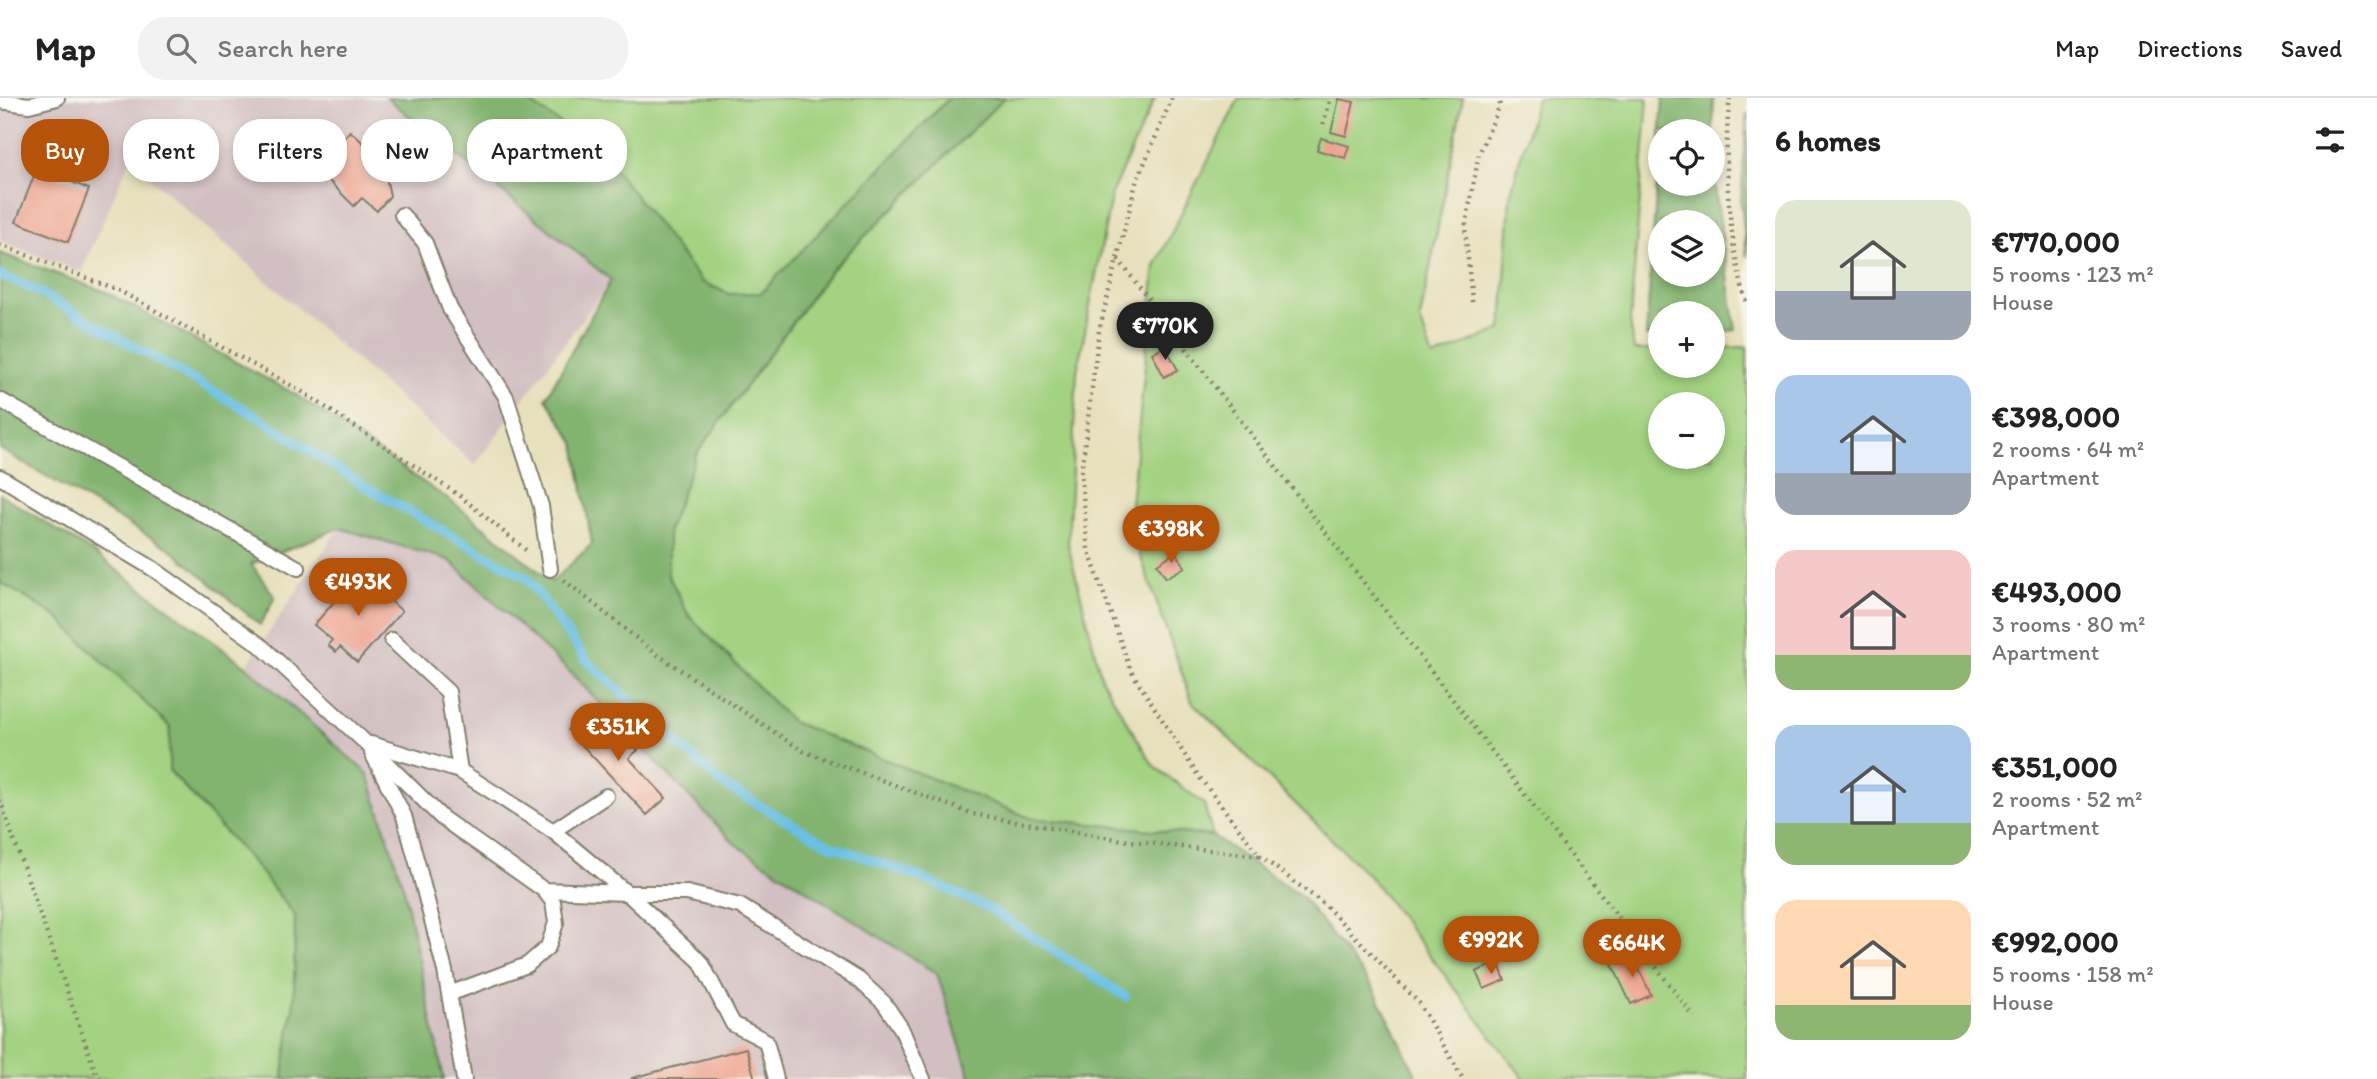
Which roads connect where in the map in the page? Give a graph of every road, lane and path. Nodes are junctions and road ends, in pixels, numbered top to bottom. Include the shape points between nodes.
1 (57, 98) edge
2 (1172, 98) edge
3 (1331, 98) edge
4 (1499, 98) edge
5 (1730, 98) edge
6 (0, 101) edge
7 (1323, 124) dead end
8 (402, 215) dead end
9 (0, 244) edge
10 (1117, 258) junction
11 (1472, 302) dead end
12 (1747, 303) edge
13 (0, 400) edge
14 (0, 477) edge
15 (298, 568) dead end
16 (550, 569) junction
17 (392, 640) dead end
18 (366, 743) junction
19 (460, 771) junction
20 (606, 796) dead end
21 (0, 800) edge
22 (553, 831) junction
23 (1260, 856) junction
24 (544, 890) junction
25 (627, 892) junction
26 (449, 994) junction
27 (1694, 1017) dead end
28 (98, 1079) edge
29 (464, 1079) edge
30 (776, 1079) edge
31 (923, 1079) edge
32 (1463, 1079) edge

1 - 6 lane via 29,105
2 - 10 path via 1136,183
3 - 7 path
4 - 11 path via 1479,155 1465,229
5 - 12 path via 1726,128 1731,209 1739,279
8 - 16 lane via 425,243 450,309 506,397 541,506
9 - 16 path via 118,290 301,391 460,496
10 - 23 path via 1099,331 1082,474 1088,549 1131,671 1197,775
10 - 27 path
13 - 15 lane
14 - 18 lane via 152,568 260,645
16 - 23 path via 654,653 803,751 973,814 1122,840
17 - 19 lane via 448,692
18 - 19 lane
18 - 24 lane via 442,818
18 - 26 lane via 404,816
19 - 22 lane
20 - 22 lane
21 - 28 path
22 - 25 lane
23 - 32 path via 1324,904 1419,1003
24 - 25 lane
24 - 26 lane via 553,902 556,923 548,947 527,965
25 - 30 lane via 701,962 733,1024 766,1041
25 - 31 lane via 687,892 740,906 859,980 884,1003 901,1028
26 - 29 lane

